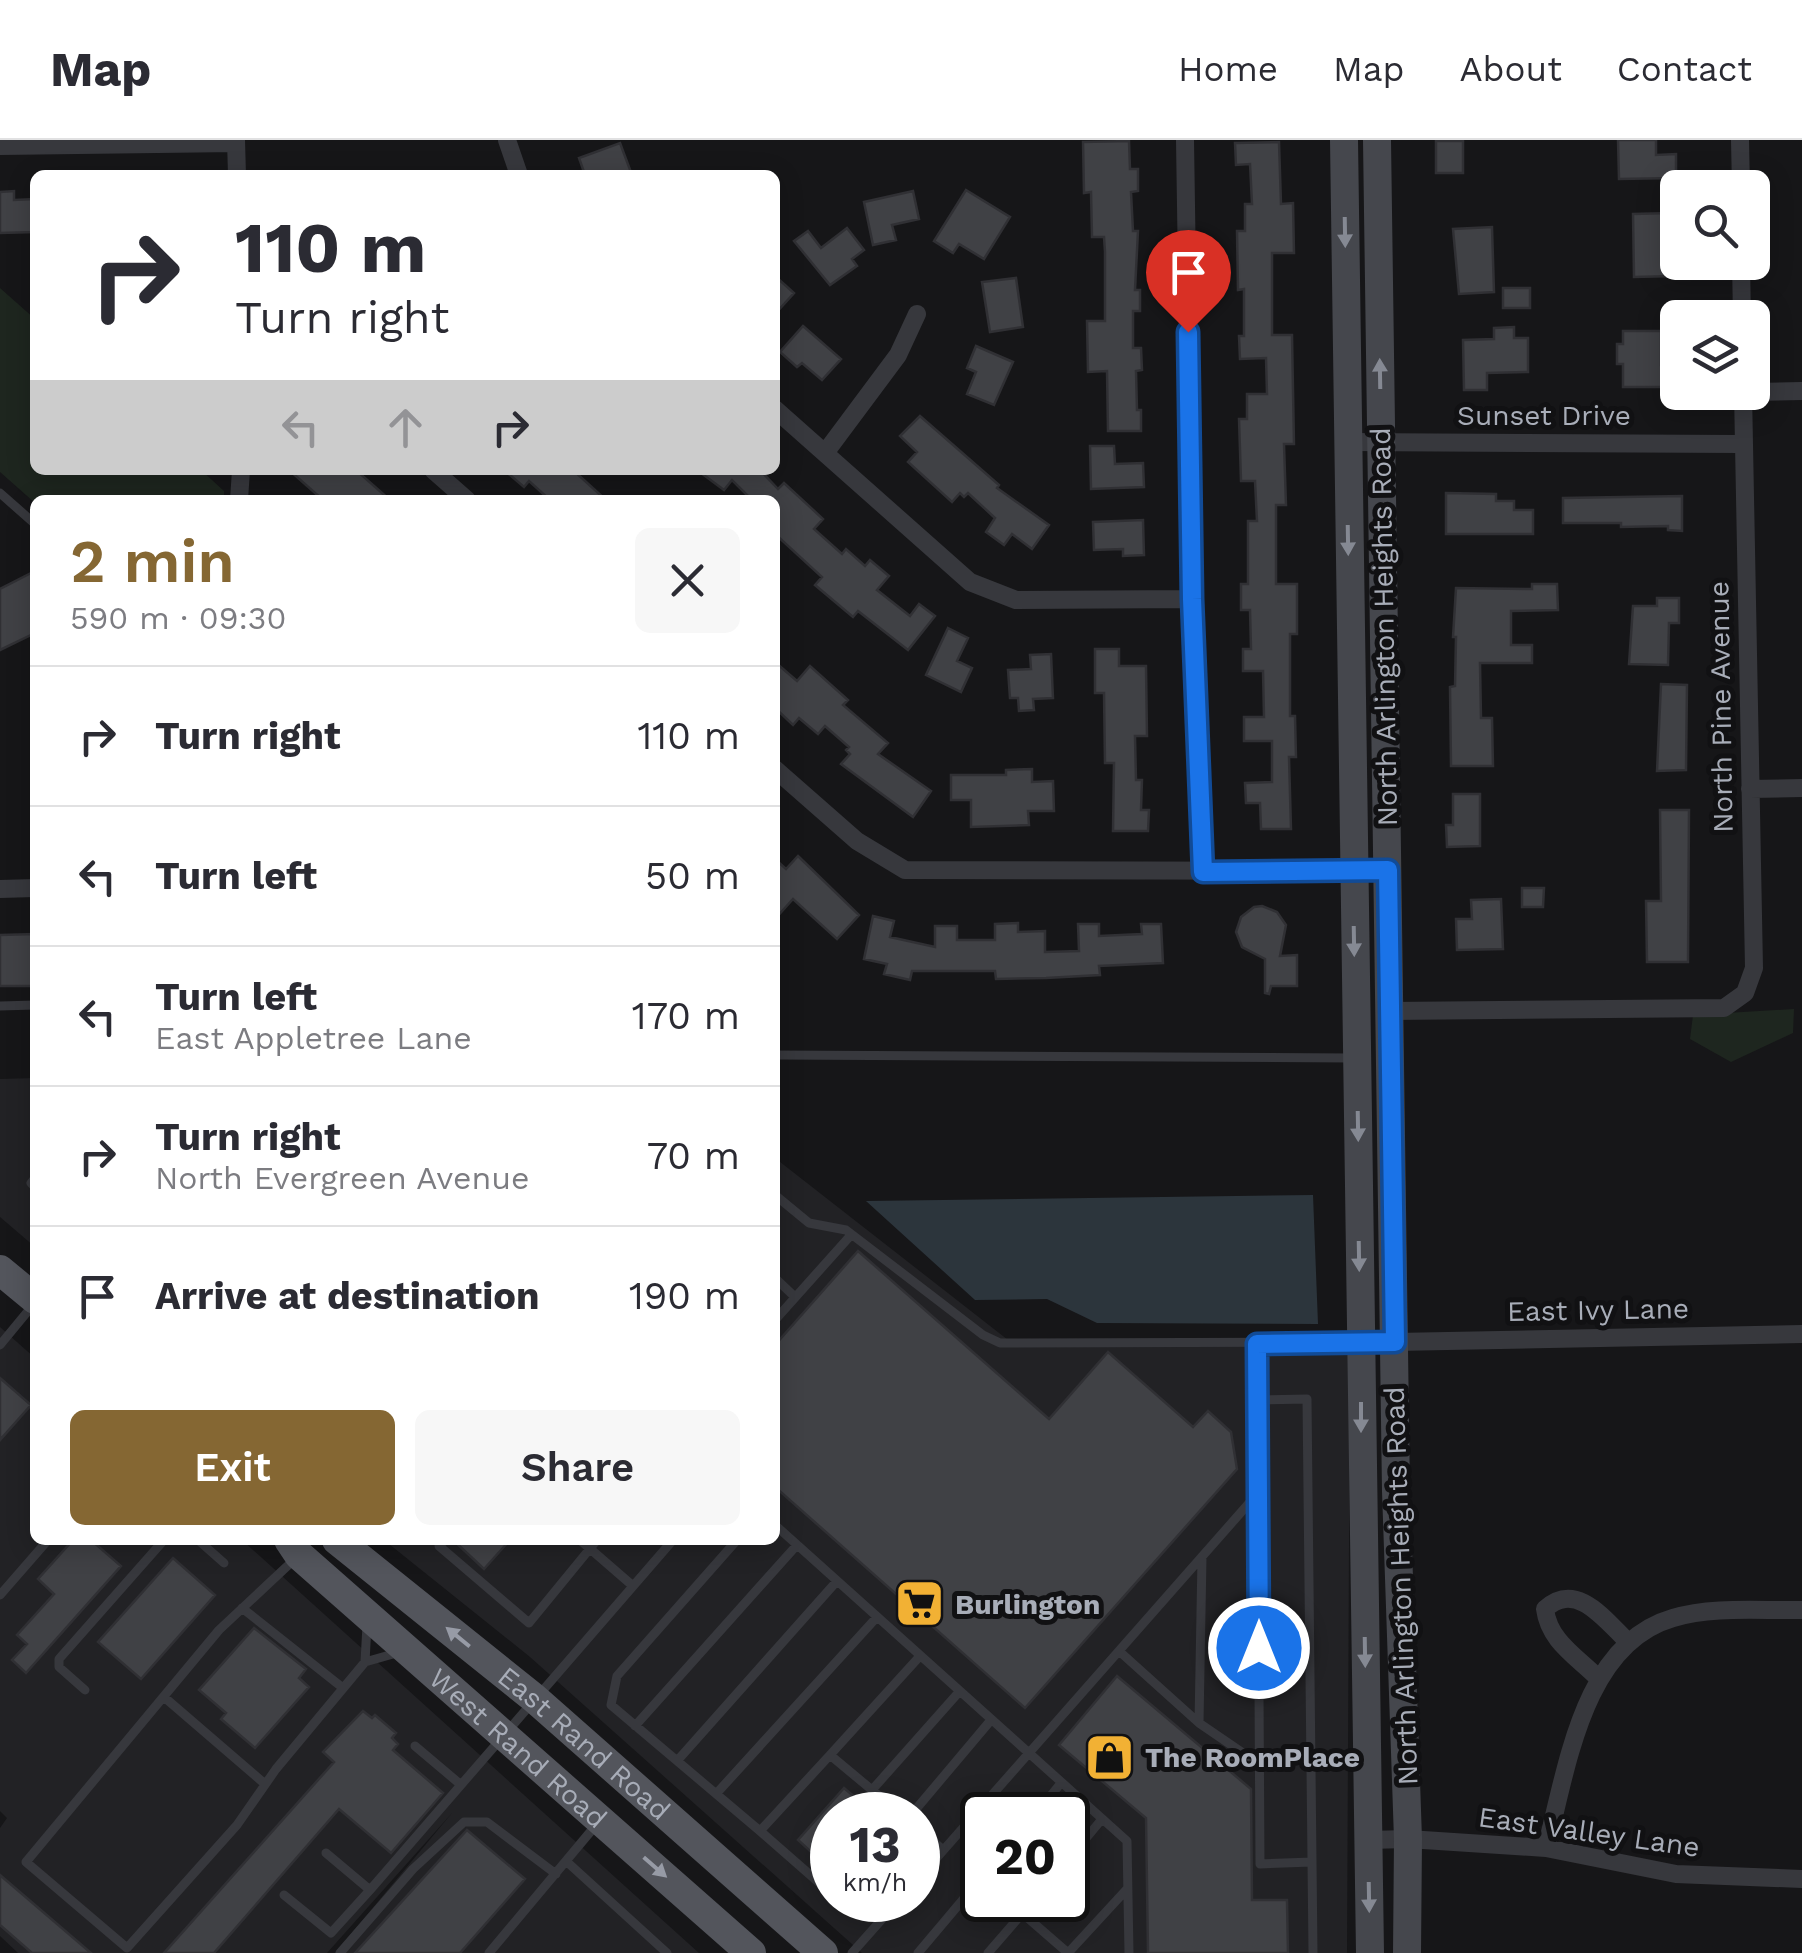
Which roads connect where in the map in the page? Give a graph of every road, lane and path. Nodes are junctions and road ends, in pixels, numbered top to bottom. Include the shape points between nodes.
1 (507, 140) edge
2 (1185, 140) edge
3 (1344, 140) edge
4 (1377, 140) edge
5 (1740, 140) edge
6 (236, 142) edge
7 (0, 146) edge
8 (238, 170) edge
9 (517, 170) edge
10 (1740, 170) edge
11 (917, 314) dead end
12 (1802, 391) edge
13 (1770, 392) edge
14 (1742, 410) edge
15 (780, 413) edge
16 (1347, 442) junction
17 (1381, 442) junction
18 (1742, 444) junction
19 (825, 453) junction
20 (438, 475) edge
21 (0, 493) edge
22 (461, 495) edge
23 (30, 520) edge
24 (1192, 599) junction
25 (780, 774) edge
26 (1802, 788) edge
27 (1750, 789) junction
28 (1388, 870) junction
29 (1353, 871) junction
30 (1203, 872) junction
31 (30, 888) edge
32 (0, 889) edge
33 (30, 1005) edge
34 (0, 1006) edge
35 (1389, 1011) junction
36 (780, 1055) edge
37 (1357, 1058) junction
38 (780, 1199) edge
39 (851, 1235) junction
40 (0, 1270) edge
41 (780, 1283) edge
42 (30, 1297) edge
43 (796, 1297) junction
44 (30, 1307) edge
45 (780, 1315) edge
46 (1802, 1334) edge
47 (1360, 1342) junction
48 (1395, 1342) junction
49 (1257, 1344) junction
50 (0, 1345) edge
51 (1257, 1400) junction
52 (1258, 1493) junction
53 (780, 1530) edge
54 (44, 1545) edge
55 (160, 1545) edge
56 (204, 1545) edge
57 (344, 1545) edge
58 (442, 1545) edge
59 (592, 1545) edge
60 (594, 1545) edge
61 (669, 1545) edge
62 (733, 1545) edge
63 (797, 1545) junction
64 (294, 1547) edge
65 (1202, 1557) junction
66 (224, 1563) dead end
67 (837, 1581) junction
68 (632, 1586) junction
69 (0, 1595) edge
70 (242, 1608) junction
71 (1802, 1610) edge
72 (368, 1615) junction
73 (877, 1617) junction
74 (1629, 1642) junction
75 (408, 1650) junction
76 (1119, 1650) junction
77 (920, 1656) junction
78 (364, 1662) junction
79 (1598, 1678) junction
80 (343, 1688) junction
81 (85, 1690) dead end
82 (960, 1692) junction
83 (164, 1697) junction
84 (534, 1698) junction
85 (990, 1720) junction
86 (1199, 1723) junction
87 (636, 1726) junction
88 (503, 1733) junction
89 (415, 1746) dead end
90 (1028, 1754) junction
91 (830, 1755) junction
92 (677, 1761) junction
93 (1259, 1764) junction
94 (1062, 1783) junction
95 (265, 1784) junction
96 (460, 1784) junction
97 (872, 1790) junction
98 (874, 1792) edge
99 (930, 1792) edge
100 (1054, 1792) edge
101 (716, 1794) junction
102 (601, 1819) junction
103 (1102, 1819) junction
104 (760, 1831) junction
105 (1090, 1833) edge
106 (1408, 1839) junction
107 (1368, 1840) junction
108 (940, 1847) edge
109 (1546, 1848) junction
110 (944, 1850) junction
111 (326, 1852) dead end
112 (940, 1854) edge
113 (566, 1861) junction
114 (1312, 1862) junction
115 (556, 1874) junction
116 (810, 1875) edge
117 (1802, 1879) edge
118 (1128, 1888) junction
119 (370, 1890) junction
120 (284, 1896) dead end
121 (960, 1904) edge
122 (879, 1922) edge
123 (1014, 1922) edge
124 (1032, 1922) edge
125 (655, 1943) junction
126 (340, 1953) edge
127 (490, 1953) edge
128 (646, 1953) edge
129 (667, 1953) edge
130 (751, 1953) edge
131 (823, 1953) edge
132 (852, 1953) edge
133 (918, 1953) edge
134 (988, 1953) edge
135 (1068, 1953) edge
136 (1129, 1953) edge
137 (1312, 1953) edge
138 (1370, 1953) edge
139 (1407, 1953) edge

1 - 9 street
2 - 24 street
3 -> 16 main road, North Arlington Heights Road
17 -> 4 main road, North Arlington Heights Road
5 - 10 street
6 - 7 street
6 - 8 street
11 - 19 street via 898,356
12 - 13 street
14 - 18 street, North Pine Avenue
15 - 19 street
16 - 17 street, Sunset Drive
16 -> 29 main road, North Arlington Heights Road
17 - 18 street, Sunset Drive
17 - 28 main road, North Arlington Heights Road
18 - 27 street, North Pine Avenue
19 - 24 street via 970,582 1016,600
20 - 22 street
21 - 23 lane
24 - 30 street
25 - 30 street via 856,842 905,870
26 - 27 street
27 - 35 street, North Pine Avenue via 1754,968 1744,993 1724,1008
28 - 29 street
28 - 35 main road, North Arlington Heights Road
29 - 30 street
29 -> 37 main road, North Arlington Heights Road
31 - 32 street
33 - 34 lane
35 - 48 main road, North Arlington Heights Road
36 - 37 lane
37 -> 47 main road, North Arlington Heights Road
38 - 39 lane via 809,1223
39 - 43 lane
39 - 49 lane via 1000,1343
40 - 42 main road
41 - 43 lane
43 - 45 lane
44 - 50 lane
46 - 48 street, East Ivy Lane
47 - 48 lane
47 - 49 lane
47 -> 107 main road, North Arlington Heights Road
48 - 106 main road, North Arlington Heights Road
49 - 51 lane
51 - 52 lane
51 - 114 lane via 1307,1399
52 - 65 lane
52 - 93 lane
53 - 63 lane
54 - 69 lane
55 - 81 lane via 59,1659 58,1666
56 - 66 lane
84 -> 57 main road, East Rand Road
58 - 59 lane via 529,1623
60 - 68 lane
61 - 68 lane
62 - 87 lane via 617,1676 611,1705
63 - 67 lane
63 - 87 lane
64 - 70 lane
64 - 72 main road, West Rand Road
65 - 76 lane
65 - 86 lane
67 - 73 lane
67 - 92 lane
68 - 84 lane
70 - 80 lane
70 - 83 lane
71 - 74 street via 1700,1612 1669,1618
72 - 75 main road, West Rand Road
72 - 78 lane
73 - 77 lane
73 - 101 lane
74 - 79 street
74 - 79 street via 1585,1602 1570,1597 1545,1609 1555,1638
75 - 78 lane
75 - 88 main road, West Rand Road
76 - 86 lane
76 - 90 lane
77 - 82 lane
77 - 91 lane
78 - 80 lane
79 - 109 street
80 - 95 lane
82 - 85 lane
82 - 97 lane
83 - 95 lane
83 - 95 lane via 26,1862 41,1875 127,1948
84 - 88 lane
84 - 131 main road, East Rand Road
85 - 90 lane
85 - 99 lane
86 - 93 lane
87 - 92 lane
88 - 96 lane
88 - 102 main road, West Rand Road
89 - 96 lane
90 - 94 lane
90 - 110 lane
91 - 97 lane
91 - 104 lane
92 - 101 lane
93 - 114 lane via 1260,1864
94 - 100 lane
94 - 103 lane
96 - 119 lane
97 - 98 lane
101 - 104 lane
102 - 113 lane
102 -> 130 main road, West Rand Road
103 - 105 lane
103 - 118 lane via 1127,1841
104 - 116 lane
106 - 107 street, East Valley Lane
106 - 109 street, East Valley Lane
106 - 139 main road, North Arlington Heights Road
107 -> 138 main road, North Arlington Heights Road
108 - 110 lane
109 - 117 street, East Valley Lane via 1676,1874
110 - 112 lane
111 - 119 lane
113 - 115 lane
113 - 125 lane
114 - 137 lane
115 - 126 lane via 488,1822 464,1822
115 - 127 lane
118 - 135 lane
118 - 136 lane
119 - 120 lane via 331,1933
121 - 133 lane
122 - 132 lane
123 - 134 lane
124 - 135 lane
125 - 128 lane
125 - 129 lane

